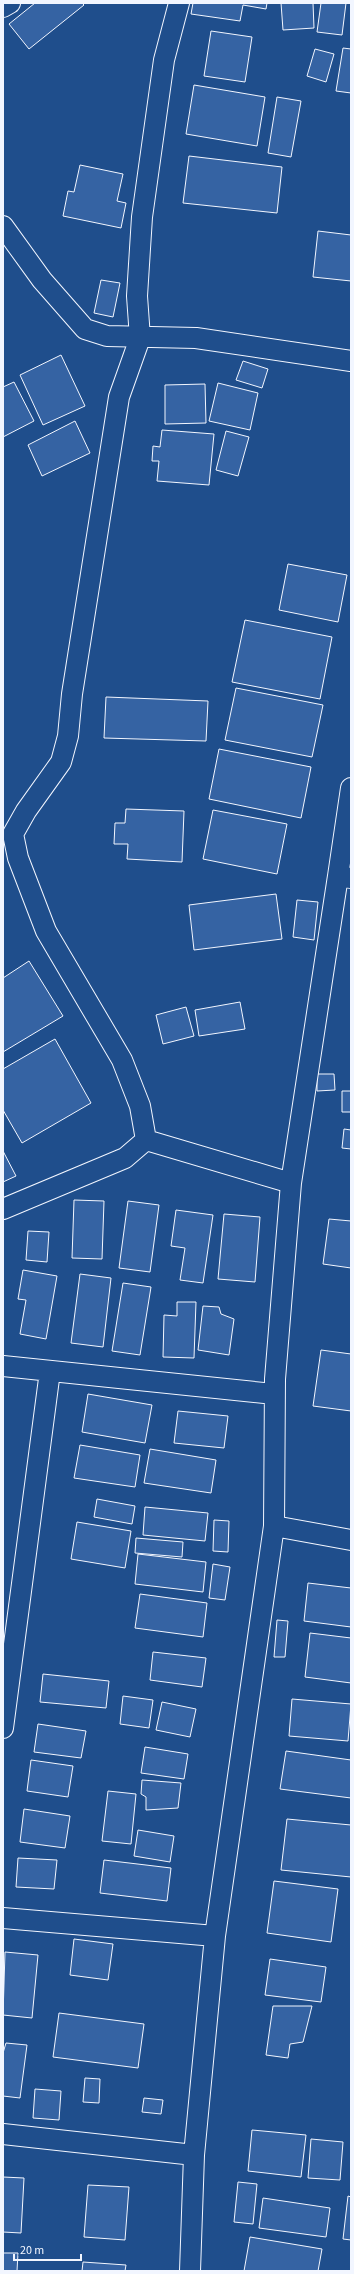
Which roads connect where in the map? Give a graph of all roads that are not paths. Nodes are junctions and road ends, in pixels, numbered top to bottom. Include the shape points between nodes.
1 (10, 3) edge
2 (179, 3) edge
3 (3, 7) edge
4 (3, 226) edge
5 (140, 338) junction
6 (351, 361) edge
7 (351, 788) edge
8 (8, 830) edge
9 (344, 877) edge
10 (146, 1140) junction
11 (291, 1183) junction
12 (3, 1208) edge
13 (3, 1366) edge
14 (50, 1371) junction
15 (274, 1394) junction
16 (274, 1526) junction
17 (351, 1540) edge
18 (3, 1728) edge
19 (3, 1918) edge
20 (216, 1936) junction
21 (3, 2134) edge
22 (194, 2155) junction
23 (190, 2271) edge

1 - 3 street
2 - 5 street via 164,60 142,217 137,296
4 - 5 street via 42,280 85,329 107,336
5 - 6 street via 196,338
5 - 8 street via 119,397 72,694 68,736 63,755 61,762 26,811
7 - 9 street
8 - 10 street via 46,930 122,1060 140,1106
9 - 11 street
10 - 11 street
10 - 12 street via 125,1158
11 - 15 street
13 - 14 street
14 - 15 street
14 - 18 street
15 - 16 street
16 - 17 street
16 - 20 street
19 - 20 street
20 - 22 street
21 - 22 street
22 - 23 street

